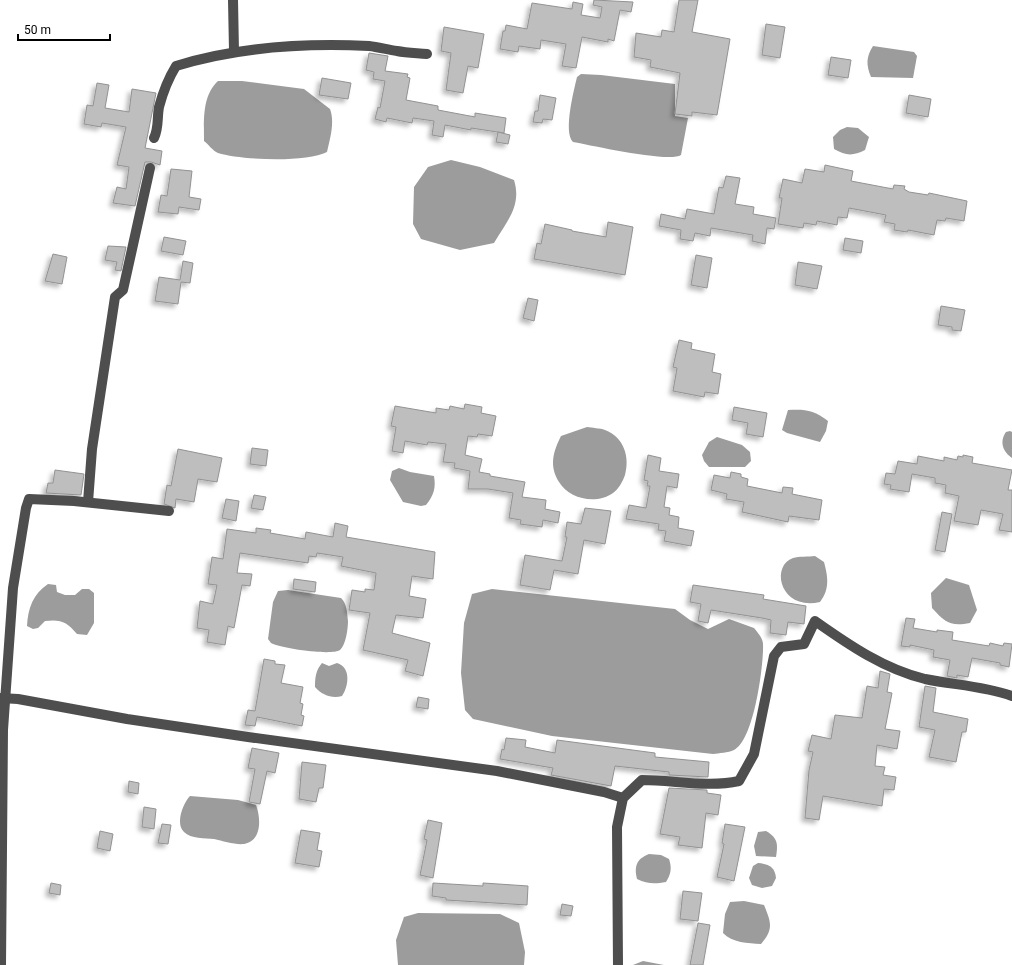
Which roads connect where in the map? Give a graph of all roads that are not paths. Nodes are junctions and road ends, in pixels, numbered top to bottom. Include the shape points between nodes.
1 (233, 0) edge
2 (234, 51) junction
3 (427, 54) dead end
4 (154, 138) dead end
5 (150, 168) dead end
6 (88, 502) junction
7 (169, 510) dead end
8 (1012, 696) edge
9 (3, 698) edge
10 (622, 798) junction
11 (1, 965) edge
12 (618, 965) edge

1 - 2 street
2 - 3 street via 334,45 372,46
2 - 4 street via 176,66 166,82
5 - 6 street via 123,290 116,297 92,449
6 - 7 street
6 - 9 street via 29,500 13,588
8 - 10 street via 924,678 888,667 814,621 804,644 781,647 774,656 754,754 739,781 723,785 642,780
9 - 10 street via 248,737 497,771 604,792
9 - 11 street
10 - 12 street via 617,827

